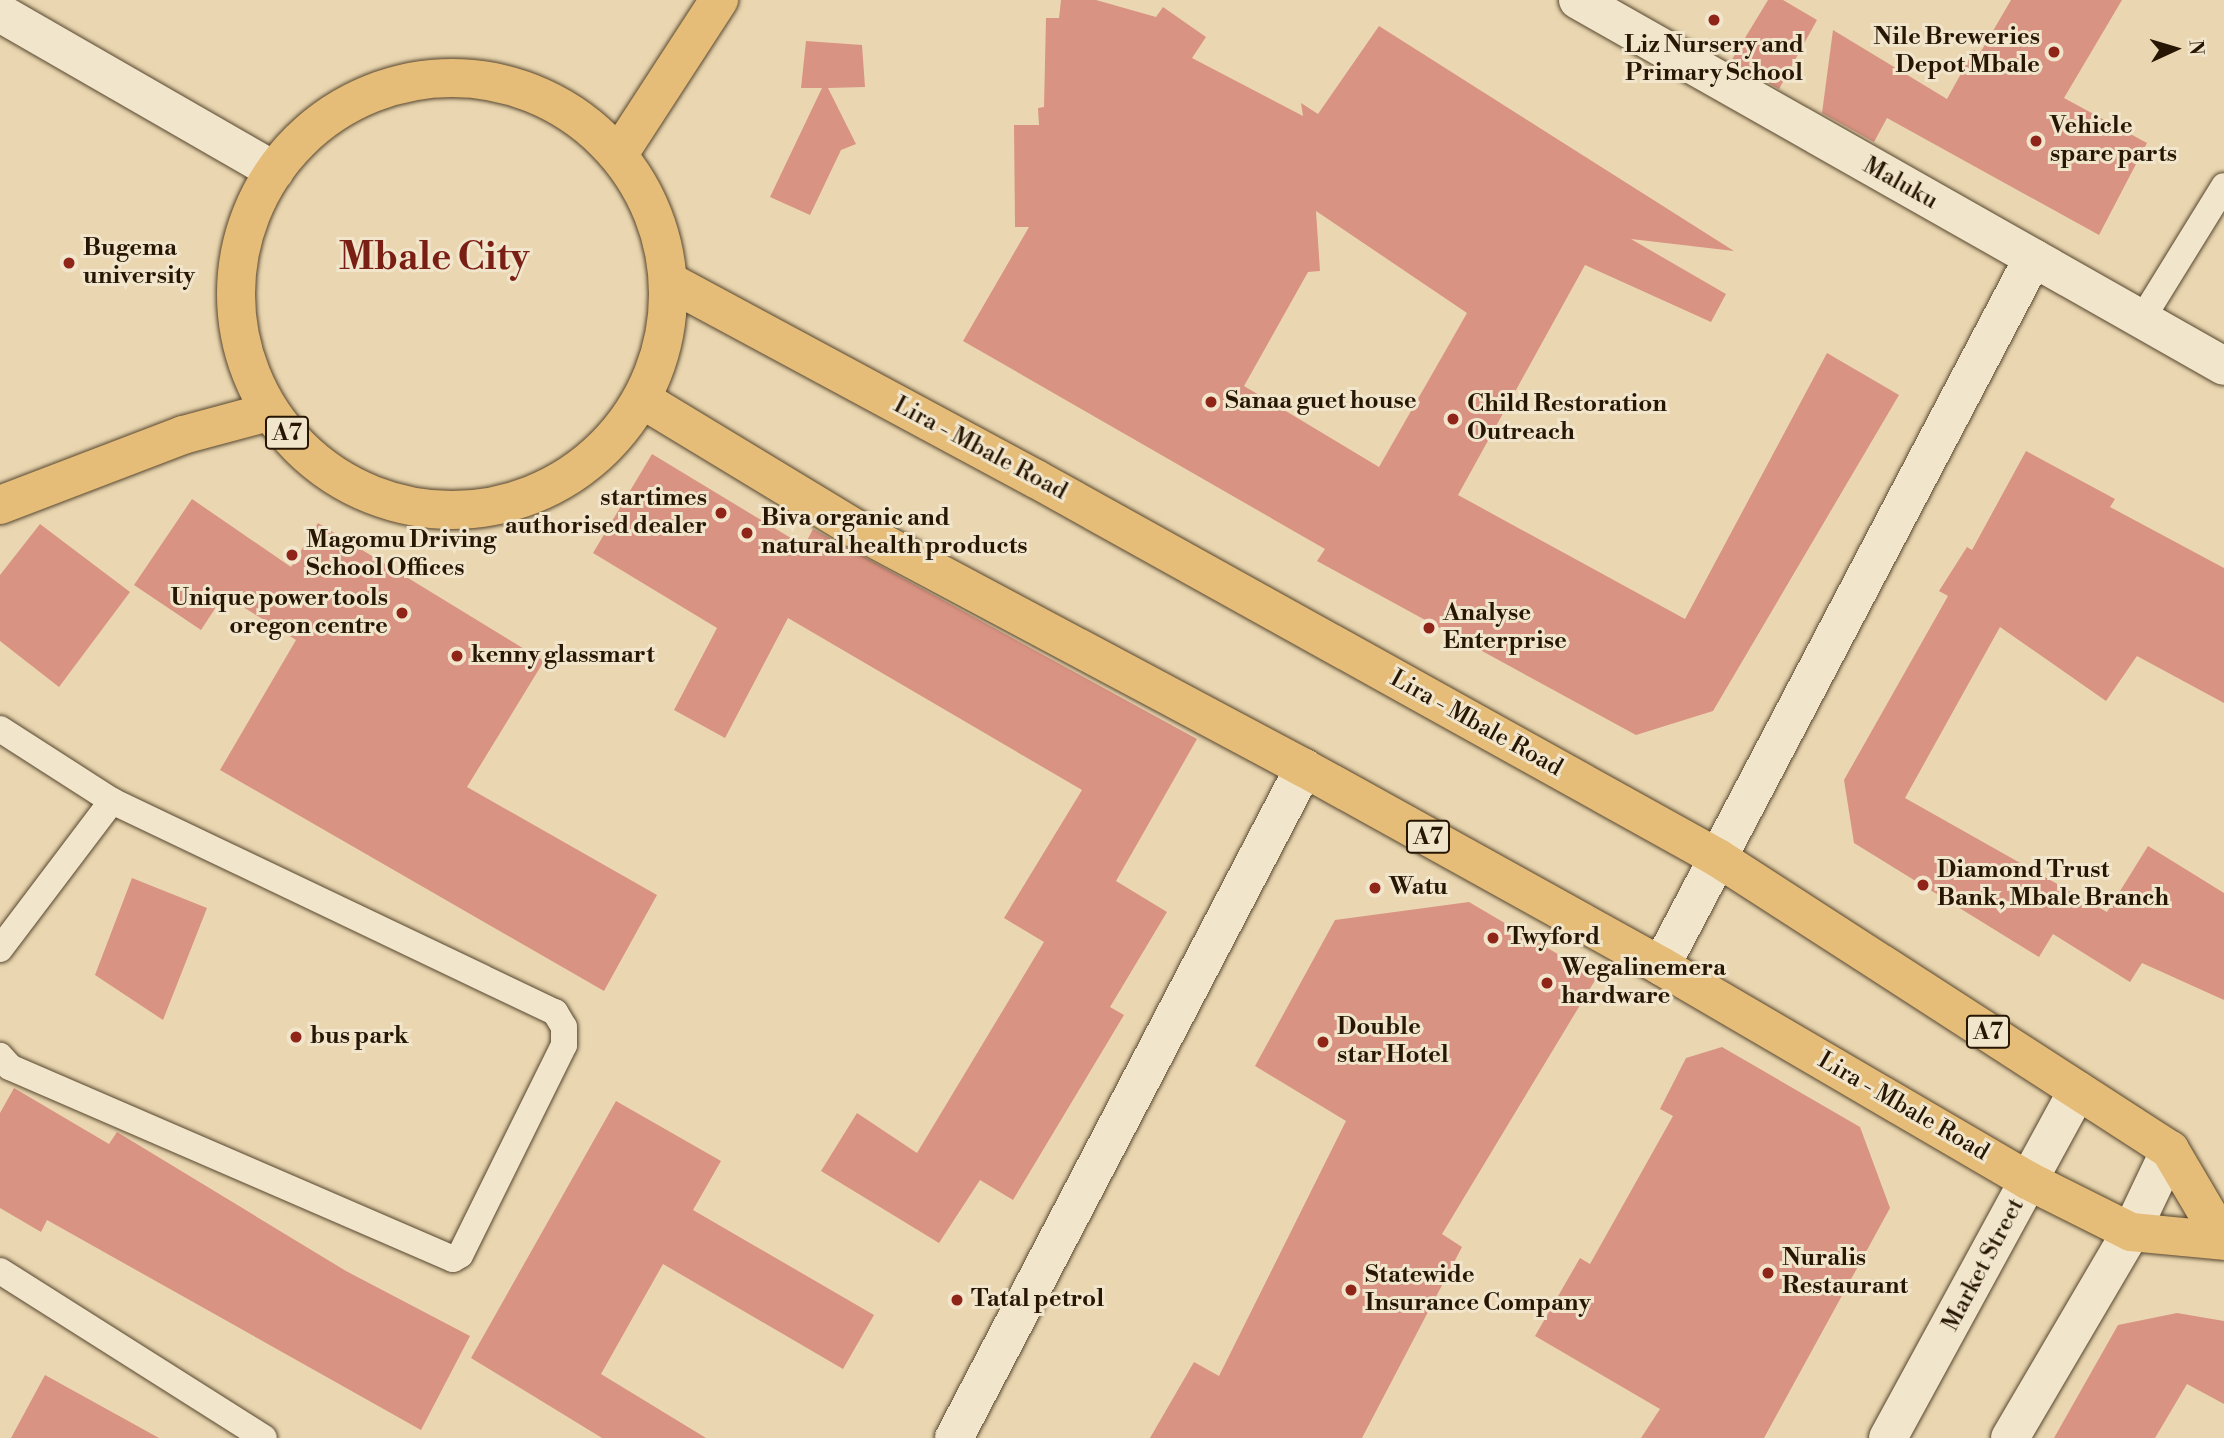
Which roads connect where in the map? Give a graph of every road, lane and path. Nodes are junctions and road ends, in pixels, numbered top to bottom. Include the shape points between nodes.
1 (719, 0) edge
2 (1578, 0) edge
3 (0, 13) edge
4 (619, 154) junction
5 (275, 171) junction
6 (2224, 186) edge
7 (2033, 258) junction
8 (670, 282) junction
9 (2142, 319) junction
10 (2224, 366) edge
11 (643, 400) junction
12 (268, 412) junction
13 (0, 505) edge
14 (0, 729) edge
15 (1304, 768) junction
16 (112, 801) junction
17 (1718, 858) junction
18 (0, 949) edge
19 (1661, 966) junction
20 (0, 1056) edge
21 (2078, 1090) junction
22 (2170, 1150) junction
23 (2029, 1181) junction
24 (2131, 1232) junction
25 (2224, 1241) edge
26 (0, 1271) edge
27 (264, 1438) edge
28 (954, 1438) edge
29 (1888, 1438) edge
30 (2010, 1438) edge

1 - 4 main road
2 - 7 street, Maluku
3 - 5 street
4 - 5 main road, A7 via 562,104 509,83 434,76 361,96 315,124
4 - 8 main road, A7 via 653,208
5 - 12 main road, A7 via 245,232 236,308
6 - 9 lane
7 - 9 street, Maluku
7 - 17 street
8 - 11 main road, A7 via 651,383
8 - 17 main road, Lira - Mbale Road / A7
9 - 10 street, Maluku
11 - 12 main road, A7 via 566,480 497,508 421,511 365,494 303,452
11 - 15 main road, Lira - Mbale Road / A7 via 856,529
12 - 13 main road, A7 via 172,439
14 - 16 lane
15 - 19 main road, Lira - Mbale Road / A7
15 - 28 street
16 - 18 lane
16 - 20 lane via 555,1012 564,1027 564,1045 460,1255 453,1259 10,1067
17 - 19 street
17 - 21 main road, Lira - Mbale Road / A7
19 - 23 main road, Lira - Mbale Road / A7
21 - 22 main road, Lira - Mbale Road / A7
21 - 23 street, Market Street
22 - 24 street
22 - 25 main road, Lira - Mbale Road / A7
23 - 24 main road, Lira - Mbale Road / A7
23 - 29 street, Market Street
24 - 25 main road, Lira - Mbale Road / A7
24 - 30 street
26 - 27 lane

